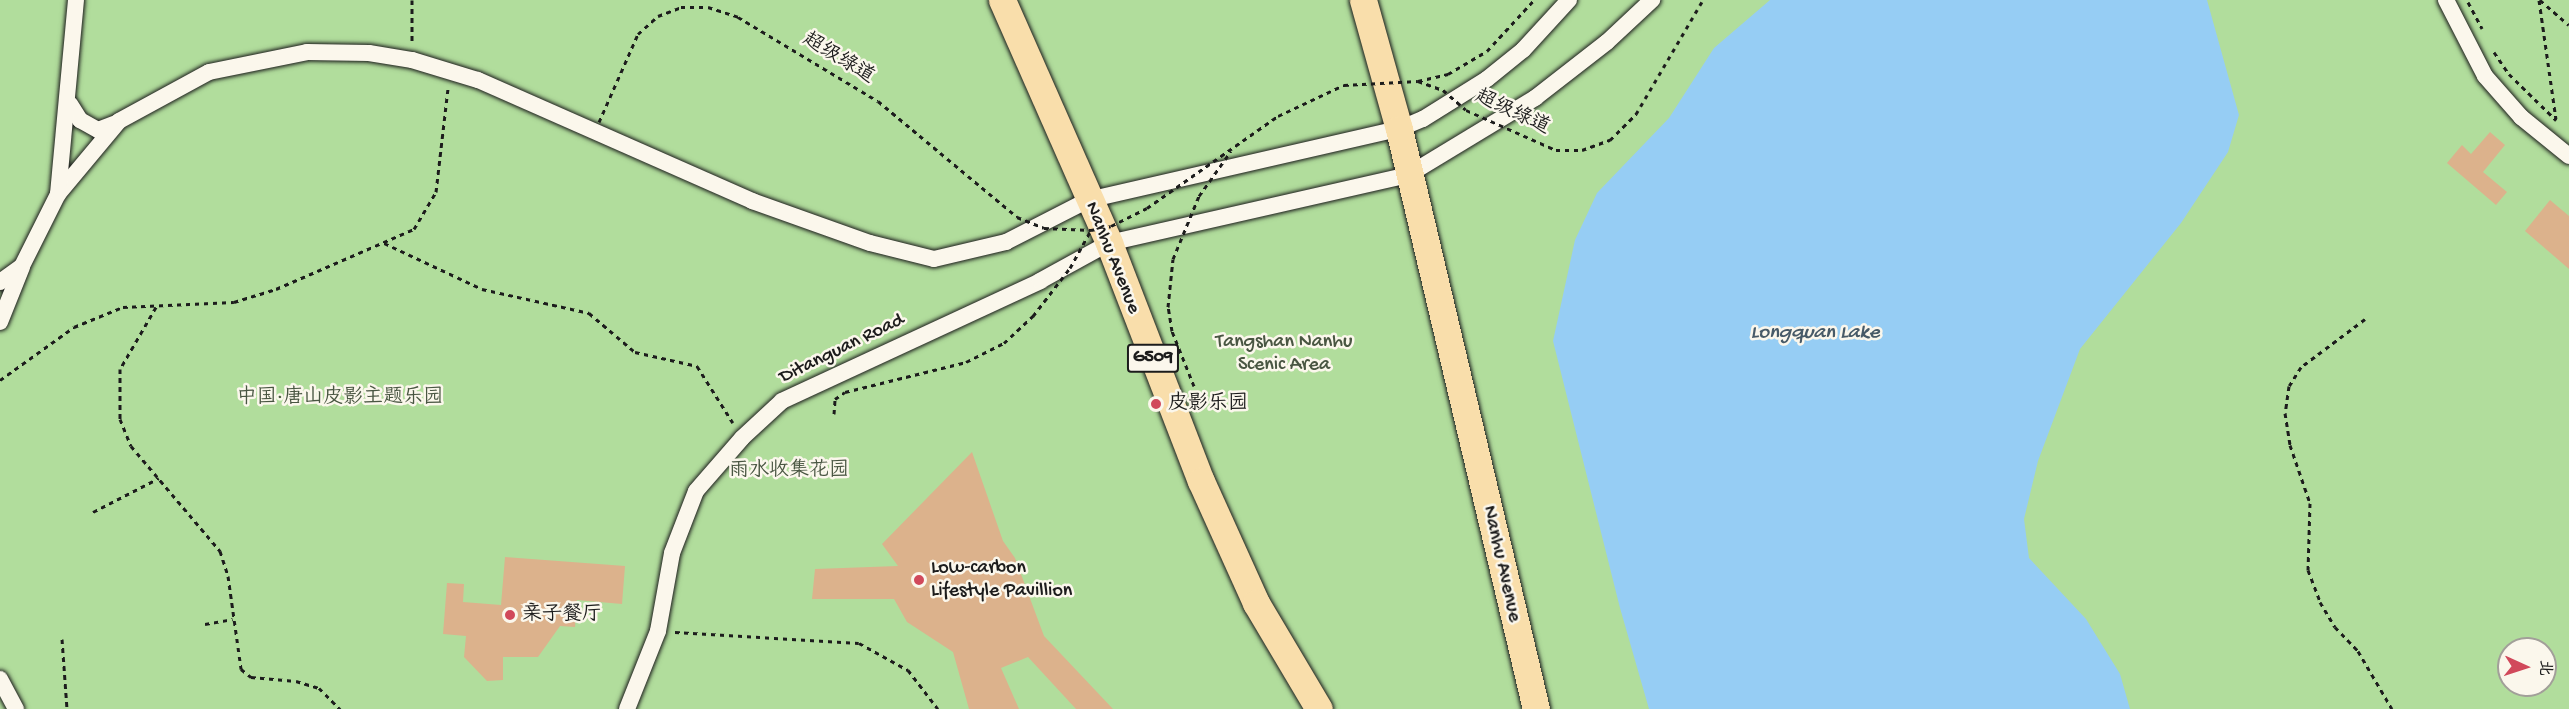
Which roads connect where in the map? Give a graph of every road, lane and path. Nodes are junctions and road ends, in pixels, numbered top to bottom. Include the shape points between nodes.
1 (76, 0) edge
2 (412, 0) edge
3 (1002, 0) edge
4 (1363, 0) edge
5 (1534, 0) edge
6 (1569, 0) edge
7 (1652, 0) edge
8 (1703, 0) edge
9 (2446, 0) edge
10 (2467, 0) edge
11 (2540, 0) edge
12 (2569, 25) edge
13 (2486, 37) dead end
14 (2490, 46) dead end
15 (412, 60) junction
16 (450, 70) junction
17 (1418, 81) junction
18 (70, 104) junction
19 (2556, 120) junction
20 (119, 121) junction
21 (600, 122) dead end
22 (1399, 129) junction
23 (1234, 147) junction
24 (2564, 150) edge
25 (1408, 175) junction
26 (58, 194) junction
27 (1089, 201) junction
28 (1100, 237) junction
29 (384, 243) junction
30 (22, 266) junction
31 (0, 282) edge
32 (156, 307) junction
33 (2365, 319) dead end
34 (0, 322) edge
35 (0, 380) edge
36 (1194, 386) dead end
37 (834, 414) dead end
38 (742, 438) junction
39 (159, 478) junction
40 (93, 512) dead end
41 (233, 619) junction
42 (205, 624) dead end
43 (658, 631) junction
44 (62, 639) dead end
45 (0, 679) edge
46 (16, 709) edge
47 (67, 709) edge
48 (340, 709) edge
49 (627, 709) edge
50 (938, 709) edge
51 (1319, 709) edge
52 (1536, 709) edge
53 (2392, 709) edge

1 - 18 street
2 - 15 path
3 - 27 highway, Nanhu Avenue / G509
4 - 22 highway, Nanhu Avenue
5 - 17 path, 超级绿道 via 1487,51 1448,74
6 - 22 street via 1523,50 1487,79 1423,119
7 - 25 street, Ditanguan Road via 1535,98
8 - 17 path, 超级绿道, bridge via 1636,114 1611,140 1582,150 1556,150 1466,110 1443,90
9 - 24 street via 2485,76 2522,117
10 - 13 path
11 - 12 path
11 - 19 path
14 - 19 path via 2509,74
15 - 16 street
15 - 20 street via 369,53 308,52 260,60 209,72
16 - 27 street via 752,201 870,243 934,259 1006,242
16 - 29 path via 436,192 414,229
17 - 23 path, 超级绿道, bridge via 1369,81 1327,92 1278,116
18 - 20 street via 80,120 98,130
18 - 26 street
19 - 24 path
20 - 26 street
21 - 28 path, 超级绿道, bridge via 638,34 658,16 681,6 708,8 738,17 878,101 1017,217 1044,228
22 - 25 highway, Nanhu Avenue
22 - 27 street
23 - 28 path, 超级绿道, bridge
23 - 36 path, 超级绿道, bridge via 1199,196 1173,259 1168,307 1172,331
25 - 28 street, Ditanguan Road
25 - 52 highway, Nanhu Avenue
26 - 30 street
27 - 28 highway, Nanhu Avenue / G509
28 - 37 path, bridge via 1033,316 1004,343 966,362 845,392 835,399
28 - 38 street, Ditanguan Road via 1040,281 782,400
28 - 51 highway, Nanhu Avenue / G509 via 1251,593
29 - 32 path via 276,289 234,302
29 - 38 path via 482,290 589,313 635,352 697,366
30 - 31 street
30 - 34 street
32 - 35 path via 123,307 74,327
32 - 39 path via 120,369 119,401 120,419 131,446
33 - 53 path via 2301,366 2289,386 2285,413 2290,445 2310,503 2308,570 2335,627 2358,651
38 - 43 street, Ditanguan Road via 696,491 672,553
39 - 40 path
39 - 41 path via 220,550 228,576
41 - 42 path
41 - 48 path via 241,669 251,677 296,681 320,688
43 - 49 street, Ditanguan Road
43 - 50 path via 859,643 908,670
44 - 47 path
45 - 46 street

